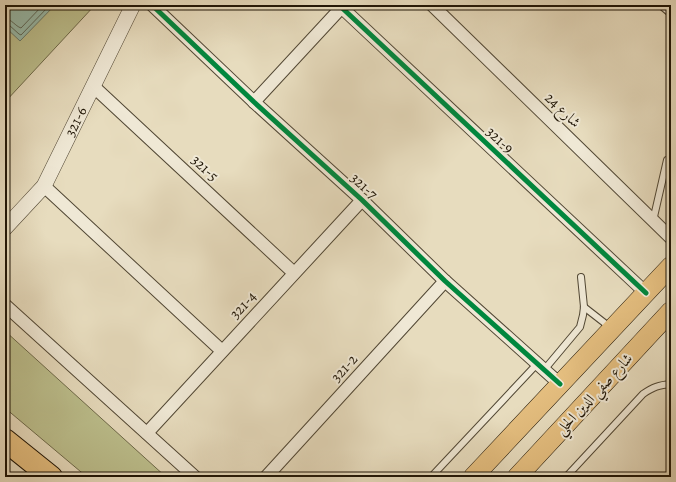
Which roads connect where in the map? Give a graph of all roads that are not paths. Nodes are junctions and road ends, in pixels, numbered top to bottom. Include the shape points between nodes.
1 (133, 5) edge
2 (152, 5) edge
3 (432, 5) edge
4 (665, 5) edge
5 (340, 6) edge
6 (671, 10) edge
7 (93, 86) junction
8 (254, 102) junction
9 (667, 160) dead end
10 (44, 186) junction
11 (362, 200) junction
12 (653, 221) junction
13 (5, 228) edge
14 (671, 238) edge
15 (671, 266) edge
16 (294, 273) junction
17 (581, 277) dead end
18 (446, 281) junction
19 (646, 293) junction
20 (5, 305) edge
21 (584, 307) junction
22 (671, 311) edge
23 (612, 329) junction
24 (222, 351) junction
25 (541, 367) junction
26 (560, 384) junction
27 (671, 384) edge
28 (147, 433) junction
29 (5, 440) edge
30 (51, 477) edge
31 (195, 477) edge
32 (266, 477) edge
33 (431, 477) edge
34 (473, 477) edge
35 (517, 477) edge
36 (566, 477) edge

1 - 7 street, 321-6
2 - 8 street, 321-7
3 - 12 street, شارع 24
4 - 6 street
5 - 8 street
5 - 19 street, 321-9
7 - 10 street, 321-6
7 - 16 street, 321-5
8 - 11 street, 321-7
9 - 12 lane
10 - 13 street, 321-6
10 - 24 street
11 - 16 street, 321-4
11 - 18 street, 321-7
12 - 14 street, شارع 24
15 - 19 main road, شارع صفي الدين الحلي
16 - 24 street, 321-4
17 - 21 lane
18 - 25 street, 321-7
18 - 32 street, 321-2
19 - 23 main road, شارع صفي الدين الحلي
20 - 28 street
21 - 23 lane
21 - 25 lane via 580,327
22 - 35 main road, شارع صفي الدين الحلي
23 - 26 main road, شارع صفي الدين الحلي
24 - 28 street, 321-4
25 - 26 street, 321-7
25 - 33 lane
26 - 34 main road, شارع صفي الدين الحلي
27 - 36 lane via 651,388 643,394
28 - 31 street
29 - 30 highway

